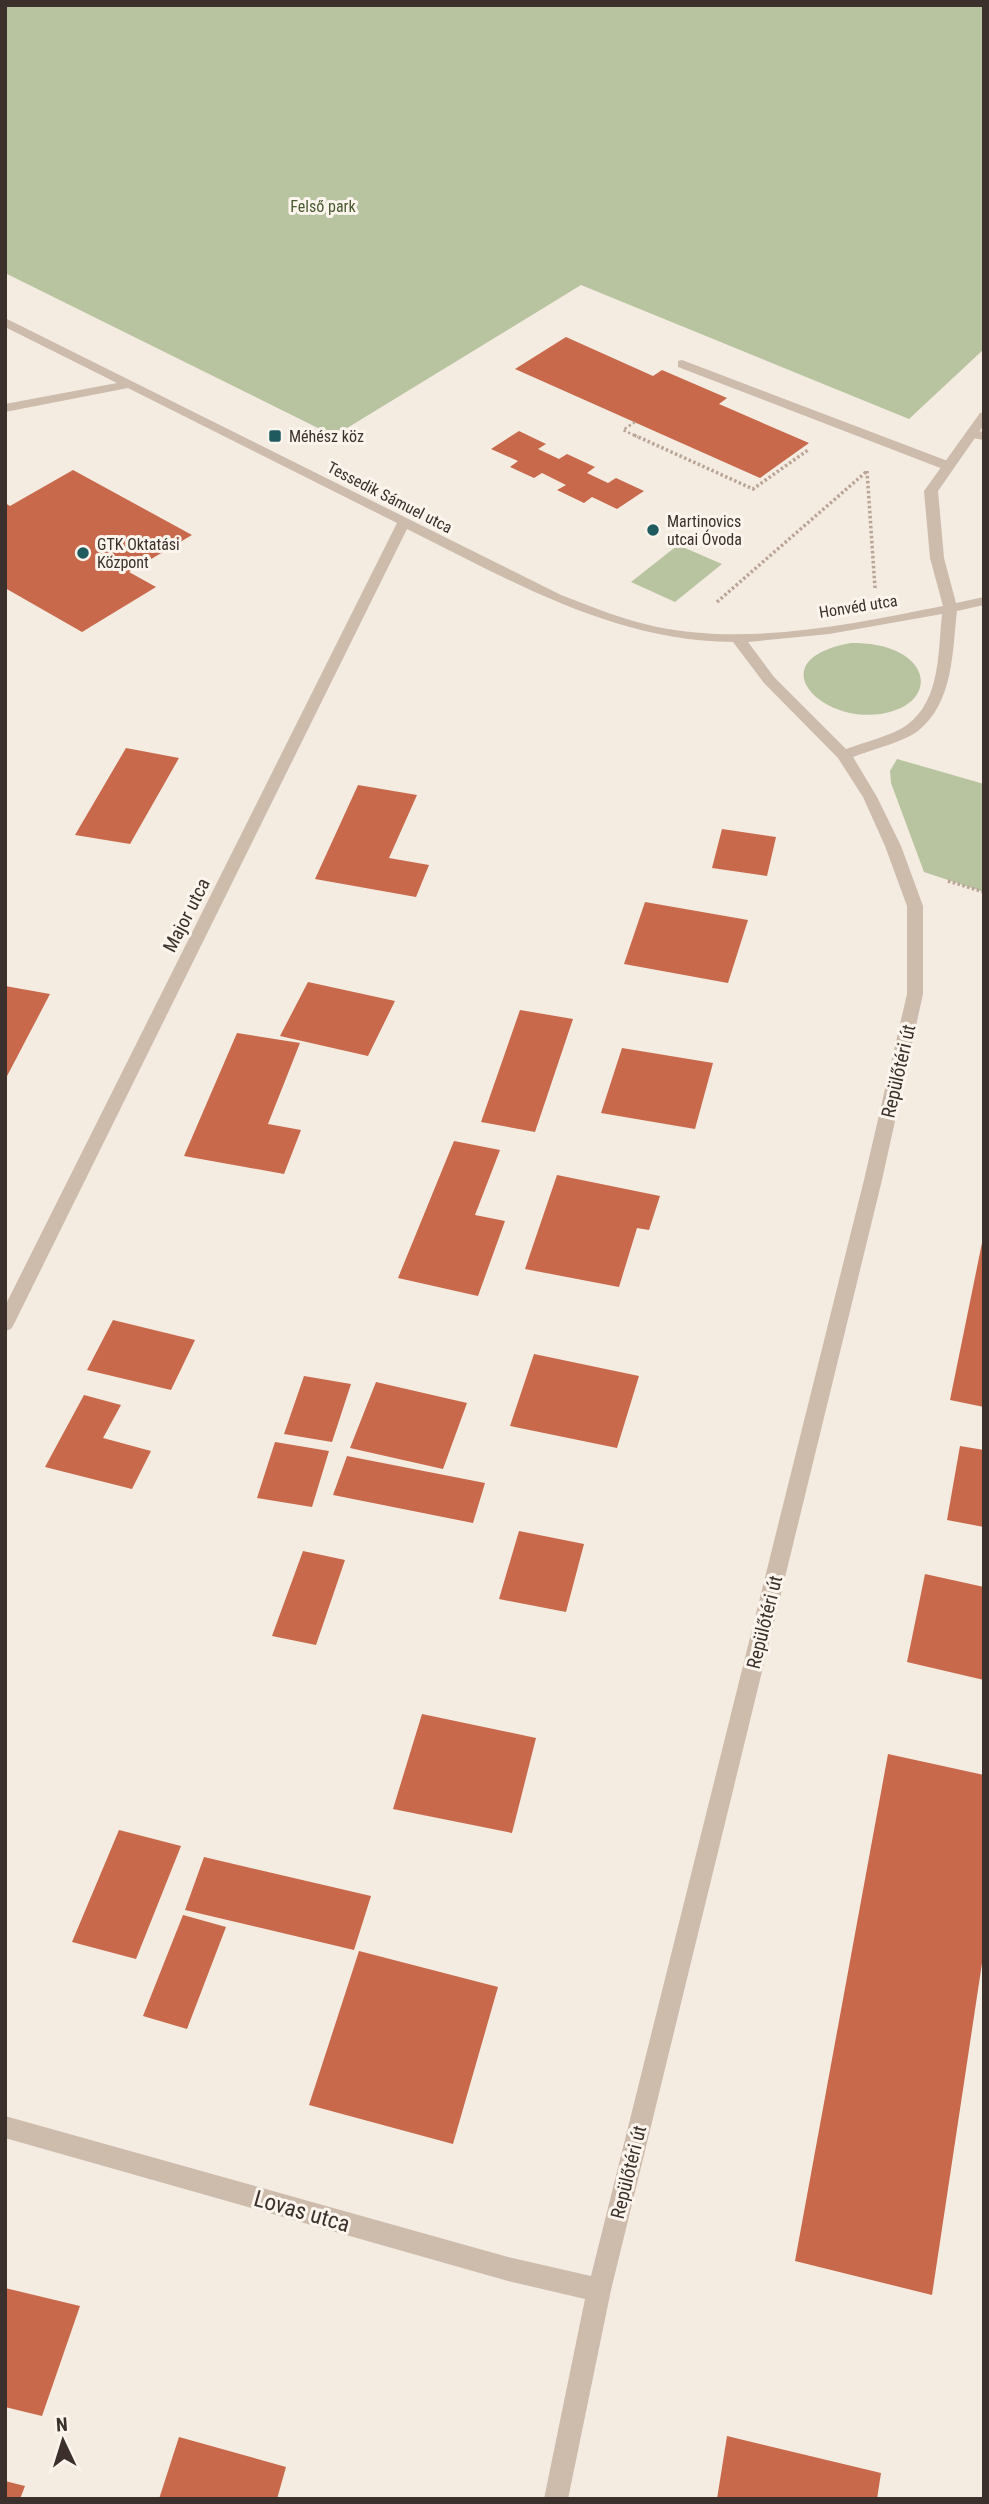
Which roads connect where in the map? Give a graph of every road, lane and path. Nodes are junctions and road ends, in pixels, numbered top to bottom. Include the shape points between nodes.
1 (5, 322) edge
2 (682, 364) dead end
3 (131, 384) junction
4 (5, 408) edge
5 (984, 416) edge
6 (635, 422) dead end
7 (841, 427) junction
8 (978, 435) edge
9 (948, 466) junction
10 (403, 524) junction
11 (875, 593) dead end
12 (984, 601) edge
13 (712, 606) dead end
14 (950, 608) junction
15 (737, 637) junction
16 (844, 755) junction
17 (984, 883) edge
18 (982, 892) dead end
19 (5, 1324) edge
20 (5, 2127) edge
21 (599, 2290) junction
22 (556, 2499) edge

1 - 3 street, Tessedik Sámuel utca
2 - 7 street
3 - 4 street
3 - 10 street, Tessedik Sámuel utca
5 - 8 street
6 - 7 path via 623,430 753,489
7 - 9 street
8 - 9 street
9 - 14 street via 931,491 937,558
10 - 15 street, Tessedik Sámuel utca via 599,615 674,634
10 - 19 street, Major utca
11 - 13 path via 867,471
12 - 14 street, Honvéd utca
14 - 15 street, Honvéd utca via 847,626
14 - 16 street via 940,690 924,716 901,735
15 - 16 street, Repülőtéri út via 769,680
16 - 21 street, Repülőtéri út via 870,797 915,906 915,994
17 - 18 path
20 - 21 street, Lovas utca via 508,2269
21 - 22 street, Repülőtéri út

